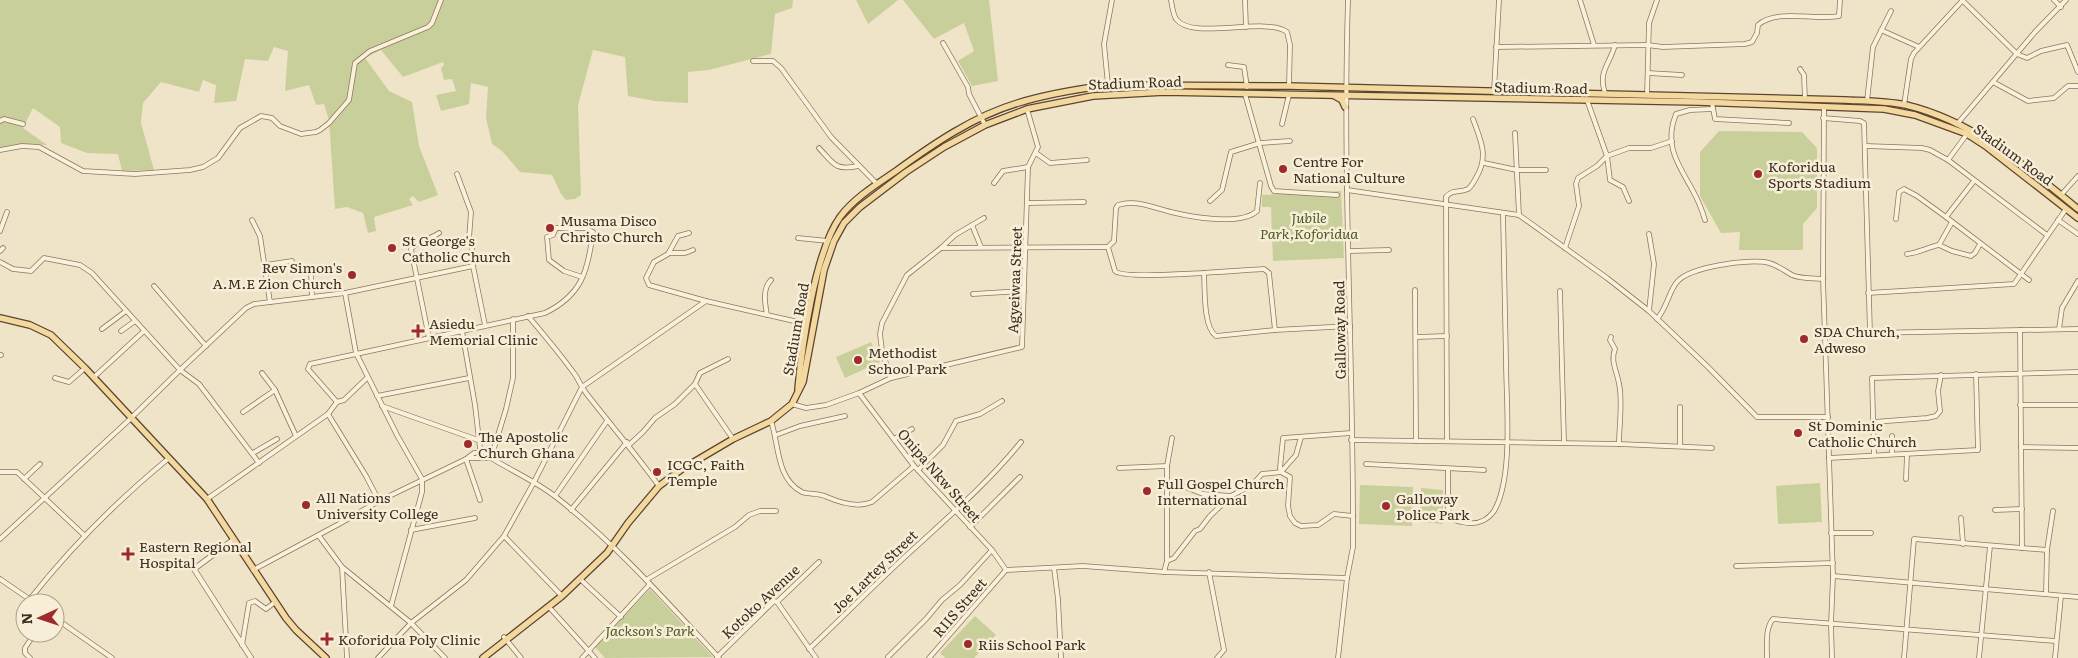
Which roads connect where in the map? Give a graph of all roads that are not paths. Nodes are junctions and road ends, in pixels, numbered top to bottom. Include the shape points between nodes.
1 (441, 0) edge
2 (1112, 0) edge
3 (1171, 0) edge
4 (1245, 0) edge
5 (1348, 0) edge
6 (1499, 0) edge
7 (1580, 0) edge
8 (1657, 0) edge
9 (1840, 0) edge
10 (1962, 0) edge
11 (2054, 0) edge
12 (2066, 0) edge
13 (2061, 7) junction
14 (1891, 11) dead end
15 (1246, 27) junction
16 (1880, 30) junction
17 (943, 43) dead end
18 (1594, 45) junction
19 (1615, 45) junction
20 (1647, 45) junction
21 (1496, 47) junction
22 (1919, 47) junction
23 (2017, 54) junction
24 (753, 61) dead end
25 (1228, 65) dead end
26 (1800, 69) dead end
27 (2078, 72) edge
28 (1648, 73) junction
29 (1682, 75) dead end
30 (1993, 82) junction
31 (1108, 86) junction
32 (1289, 86) junction
33 (2078, 86) edge
34 (1221, 90) junction
35 (1246, 90) junction
36 (1494, 91) junction
37 (1345, 92) junction
38 (1289, 95) junction
39 (1333, 95) junction
40 (1355, 95) junction
41 (1647, 95) junction
42 (1608, 96) junction
43 (1795, 99) junction
44 (1805, 99) junction
45 (1587, 100) junction
46 (1867, 101) junction
47 (1904, 105) junction
48 (1712, 106) junction
49 (1795, 106) junction
50 (1824, 106) junction
51 (1345, 107) junction
52 (1027, 108) junction
53 (1473, 118) dead end
54 (1823, 118) junction
55 (981, 119) junction
56 (0, 121) edge
57 (1789, 123) dead end
58 (1958, 123) junction
59 (22, 124) dead end
60 (1282, 124) dead end
61 (985, 125) junction
62 (1515, 133) dead end
63 (1967, 134) junction
64 (1290, 141) dead end
65 (1672, 141) junction
66 (1260, 143) junction
67 (1866, 146) junction
68 (819, 148) dead end
69 (0, 150) edge
70 (1036, 153) junction
71 (1607, 156) junction
72 (1087, 160) dead end
73 (1948, 160) junction
74 (1484, 163) junction
75 (858, 166) junction
76 (1028, 167) junction
77 (1517, 170) junction
78 (1546, 170) dead end
79 (457, 174) dead end
80 (2078, 176) edge
81 (1974, 181) junction
82 (994, 183) dead end
83 (1260, 183) dead end
84 (876, 184) junction
85 (1347, 190) junction
86 (1337, 195) dead end
87 (2061, 195) junction
88 (1629, 201) dead end
89 (1084, 202) dead end
90 (1210, 202) dead end
91 (1028, 203) junction
92 (1446, 204) junction
93 (2066, 209) junction
94 (2078, 209) edge
95 (7, 212) dead end
96 (1503, 213) junction
97 (1519, 215) junction
98 (1946, 216) junction
99 (984, 218) dead end
100 (2078, 218) edge
101 (1896, 219) dead end
102 (252, 220) dead end
103 (1705, 220) dead end
104 (2058, 220) junction
105 (1952, 222) junction
106 (972, 225) junction
107 (0, 231) edge
108 (439, 233) dead end
109 (688, 233) dead end
110 (1649, 234) dead end
111 (2078, 234) edge
112 (2047, 235) junction
113 (798, 238) dead end
114 (828, 241) junction
115 (1980, 244) junction
116 (1939, 245) junction
117 (981, 247) junction
118 (1108, 247) junction
119 (941, 248) junction
120 (1565, 248) junction
121 (1026, 249) junction
122 (693, 250) dead end
123 (1389, 250) dead end
124 (1349, 251) junction
125 (669, 253) junction
126 (1907, 254) dead end
127 (292, 261) dead end
128 (0, 262) edge
129 (266, 265) junction
130 (473, 266) junction
131 (822, 270) junction
132 (311, 272) dead end
133 (1204, 273) junction
134 (2022, 274) junction
135 (582, 277) junction
136 (416, 278) junction
137 (1823, 279) junction
138 (770, 280) dead end
139 (2030, 280) dead end
140 (2078, 281) edge
141 (154, 286) dead end
142 (1416, 290) dead end
143 (1024, 291) junction
144 (1560, 291) dead end
145 (346, 293) junction
146 (1868, 293) junction
147 (973, 294) dead end
148 (312, 297) junction
149 (270, 302) junction
150 (706, 302) junction
151 (126, 311) junction
152 (1649, 311) junction
153 (767, 315) junction
154 (528, 316) junction
155 (0, 318) edge
156 (513, 319) junction
157 (1657, 319) junction
158 (135, 320) junction
159 (807, 324) junction
160 (485, 325) junction
161 (1350, 326) junction
162 (102, 329) dead end
163 (2060, 329) junction
164 (2078, 329) edge
165 (1276, 330) junction
166 (2020, 330) junction
167 (121, 331) dead end
168 (144, 331) junction
169 (462, 331) junction
170 (1870, 333) junction
171 (1447, 336) junction
172 (1611, 336) dead end
173 (1824, 336) junction
174 (1416, 337) junction
175 (429, 338) junction
176 (206, 346) junction
177 (804, 348) junction
178 (811, 349) junction
179 (356, 353) junction
180 (728, 359) dead end
181 (85, 368) junction
182 (180, 370) junction
183 (2078, 372) edge
184 (262, 373) dead end
185 (2020, 373) junction
186 (1976, 374) junction
187 (1941, 375) junction
188 (55, 378) dead end
189 (94, 378) junction
190 (367, 378) junction
191 (469, 378) junction
192 (891, 378) junction
193 (695, 384) junction
194 (582, 387) junction
195 (275, 390) junction
196 (859, 393) junction
197 (798, 394) junction
198 (377, 396) junction
199 (1002, 401) dead end
200 (337, 402) junction
201 (792, 404) junction
202 (2020, 405) junction
203 (2078, 405) edge
204 (382, 406) junction
205 (1680, 407) dead end
206 (243, 412) dead end
207 (328, 414) junction
208 (845, 416) dead end
209 (1828, 417) junction
210 (132, 418) junction
211 (607, 421) junction
212 (770, 421) junction
213 (1874, 422) junction
214 (912, 429) dead end
215 (1351, 433) junction
216 (776, 435) junction
217 (296, 436) junction
218 (1892, 436) dead end
219 (1301, 437) junction
220 (1172, 438) dead end
221 (277, 439) dead end
222 (733, 439) junction
223 (894, 439) junction
224 (478, 440) junction
225 (1351, 440) junction
226 (1416, 441) junction
227 (1448, 441) junction
228 (1021, 442) dead end
229 (1507, 442) junction
230 (628, 444) junction
231 (1564, 444) junction
232 (1619, 444) junction
233 (1680, 446) junction
234 (2021, 447) junction
235 (1712, 448) dead end
236 (2078, 448) edge
237 (481, 451) junction
238 (252, 453) junction
239 (1892, 453) junction
240 (1907, 454) junction
241 (1874, 455) junction
242 (481, 457) junction
243 (169, 458) junction
244 (467, 458) junction
245 (491, 458) junction
246 (1829, 458) junction
247 (259, 463) junction
248 (40, 464) dead end
249 (1366, 464) dead end
250 (914, 466) junction
251 (1168, 466) junction
252 (1119, 468) dead end
253 (1448, 469) junction
254 (918, 470) junction
255 (1484, 470) dead end
256 (0, 472) edge
257 (1281, 472) junction
258 (1020, 477) dead end
259 (24, 479) junction
260 (422, 479) junction
261 (1906, 479) dead end
262 (533, 484) junction
263 (1168, 484) junction
264 (659, 486) junction
265 (554, 496) junction
266 (1232, 496) junction
267 (44, 498) junction
268 (207, 499) junction
269 (480, 500) dead end
270 (379, 501) junction
271 (2022, 509) junction
272 (571, 510) junction
273 (1996, 510) dead end
274 (776, 511) dead end
275 (956, 511) junction
276 (2053, 511) dead end
277 (1353, 516) junction
278 (475, 518) dead end
279 (1961, 518) dead end
280 (970, 527) junction
281 (411, 530) junction
282 (1831, 533) junction
283 (1871, 534) dead end
284 (85, 536) junction
285 (319, 536) junction
286 (504, 536) junction
287 (0, 539) edge
288 (233, 540) junction
289 (1963, 544) junction
290 (611, 546) junction
291 (1990, 546) junction
292 (2022, 548) junction
293 (992, 550) junction
294 (2047, 550) junction
295 (1167, 561) junction
296 (819, 562) dead end
297 (1833, 563) junction
298 (1736, 566) dead end
299 (342, 567) junction
300 (1054, 568) junction
301 (253, 570) junction
302 (1006, 570) junction
303 (1164, 572) junction
304 (1209, 572) junction
305 (1833, 576) junction
306 (1347, 578) junction
307 (0, 579) edge
308 (580, 579) junction
309 (646, 580) junction
310 (1910, 582) junction
311 (650, 584) junction
312 (1985, 589) junction
313 (21, 593) edge
314 (35, 593) edge
315 (560, 594) junction
316 (2046, 594) junction
317 (2061, 596) junction
318 (2078, 598) edge
319 (275, 602) junction
320 (777, 602) junction
321 (391, 606) junction
322 (548, 607) junction
323 (621, 617) junction
324 (410, 623) junction
325 (1831, 624) junction
326 (65, 625) edge
327 (1907, 628) junction
328 (1981, 635) junction
329 (505, 638) junction
330 (2056, 641) junction
331 (28, 643) edge
332 (242, 645) junction
333 (809, 649) junction
334 (588, 652) junction
335 (717, 657) edge
336 (888, 657) edge
337 (30, 658) edge
338 (112, 658) edge
339 (251, 658) edge
340 (326, 658) edge
341 (347, 658) edge
342 (378, 658) edge
343 (445, 658) edge
344 (479, 658) edge
345 (483, 658) edge
346 (521, 658) edge
347 (582, 658) edge
348 (595, 658) edge
349 (816, 658) edge
350 (929, 658) edge
351 (1062, 658) edge
352 (1217, 658) edge
353 (1338, 658) edge
354 (1767, 658) edge
355 (1832, 658) edge
356 (1904, 658) edge
357 (1979, 658) edge
358 (2055, 658) edge

1 - 69 street via 428,27 370,51 355,63 349,100 329,123 316,132 298,133 280,126 272,118 261,116 240,128 218,158 202,167 169,173 83,171 39,147
2 - 31 street via 1104,44
3 - 15 street via 1176,19 1185,26
4 - 15 street
5 - 37 street, Galloway Road
6 - 21 street
7 - 18 street
8 - 20 street via 1649,23
9 - 20 street via 1839,16 1767,19 1758,25 1752,42 1745,44
10 - 22 street
10 - 23 street
11 - 13 street
12 - 13 street
13 - 23 street
14 - 16 street
15 - 32 street via 1287,32 1290,45
16 - 22 street
16 - 46 street via 1872,54
17 - 55 street via 968,87
18 - 19 street
18 - 21 street
19 - 20 street
19 - 42 street via 1601,82
20 - 28 street
21 - 36 street
22 - 47 street via 1911,59
23 - 27 street via 2027,58 2041,50 2067,45
23 - 30 street
24 - 75 street via 773,61 781,68 831,136
25 - 35 street via 1244,68
26 - 44 street via 1804,76
28 - 29 street
28 - 41 street
30 - 33 street via 2028,101 2054,98 2068,86
30 - 58 street
31 - 34 main road, Stadium Road
31 - 55 main road, Stadium Road via 1017,103
32 - 35 main road, Stadium Road
32 - 37 main road, Stadium Road
34 - 35 main road, Stadium Road
34 - 52 main road, Stadium Road via 1116,93
35 - 38 main road, Stadium Road
35 - 66 street
36 - 37 main road, Stadium Road
36 - 42 main road, Stadium Road
37 - 39 main road, Stadium Road
37 - 40 main road, Stadium Road
37 - 51 street, Galloway Road
38 - 39 main road, Stadium Road
38 - 60 street
39 - 51 main road via 1341,98
40 - 45 main road, Stadium Road
40 - 51 main road
41 - 42 main road, Stadium Road
41 - 43 main road, Stadium Road
42 - 45 main road, Stadium Road
42 - 48 main road, Stadium Road
43 - 44 main road, Stadium Road
43 - 49 main road
44 - 46 main road, Stadium Road
45 - 71 street
46 - 47 main road, Stadium Road
47 - 58 main road, Stadium Road
48 - 49 main road, Stadium Road
48 - 57 street via 1715,119
48 - 65 street via 1676,114
49 - 50 main road, Stadium Road
50 - 54 street
50 - 63 main road, Stadium Road via 1909,114
51 - 85 street, Galloway Road
52 - 61 main road, Stadium Road
52 - 70 street via 1038,147
53 - 74 street via 1482,142
54 - 67 street via 1862,121
54 - 137 street
55 - 61 street
55 - 84 main road, Stadium Road via 958,130
56 - 59 street via 4,119
58 - 87 main road, Stadium Road via 1991,142
61 - 131 main road, Stadium Road via 936,152 860,207 844,223
62 - 77 street
63 - 73 street
63 - 93 main road, Stadium Road
64 - 66 street
65 - 71 street via 1651,148 1629,148
65 - 103 street via 1676,162 1693,190
66 - 86 street via 1274,191
66 - 90 street via 1231,152 1222,190
67 - 73 street via 1922,148
67 - 146 street
68 - 75 street via 834,165
70 - 72 street via 1050,163
70 - 76 street, Agyeiwaa Street
71 - 88 street via 1610,180 1622,186
71 - 120 street via 1578,178 1579,206
73 - 81 street
74 - 77 street
74 - 92 street via 1473,183 1467,189 1448,194
75 - 84 street
76 - 82 street via 1002,171
76 - 91 street, Agyeiwaa Street
77 - 78 street
77 - 97 street
79 - 130 street via 471,212 469,234
80 - 87 street
81 - 98 street
81 - 112 street
83 - 118 street via 1257,211 1244,218 1199,217 1142,204 1121,204 1116,208 1114,241
84 - 114 main road, Stadium Road via 840,217
85 - 92 street
85 - 124 street, Galloway Road
87 - 94 main road, Stadium Road
89 - 91 street
91 - 121 street, Agyeiwaa Street
92 - 96 street
92 - 171 street
93 - 100 main road, Stadium Road
93 - 104 street
95 - 107 street
96 - 97 street
96 - 229 street
97 - 120 street
98 - 101 street via 1904,189 1899,192
98 - 105 street
99 - 106 street
102 - 129 street via 259,232
104 - 111 street
104 - 112 street
105 - 115 street
105 - 116 street
106 - 117 street
106 - 119 street via 954,235
108 - 136 street via 411,249
109 - 125 street via 678,236
110 - 152 street via 1654,264
112 - 134 street
113 - 114 street
114 - 131 main road, Stadium Road
115 - 116 street via 1971,256
115 - 134 street
116 - 126 street
117 - 119 street
117 - 121 street
118 - 121 street
118 - 133 street via 1117,274
119 - 192 street via 907,275 882,323 882,351
120 - 152 street
121 - 143 street, Agyeiwaa Street
122 - 125 street
123 - 124 street
124 - 161 street, Galloway Road
125 - 150 street via 654,262 646,278 648,285
127 - 129 street
128 - 151 street via 30,272 44,258 80,266 92,273
129 - 149 street
130 - 136 street
130 - 160 street
131 - 159 main road, Stadium Road
131 - 178 main road, Stadium Road
132 - 148 street
133 - 165 street via 1251,269 1267,271
133 - 165 street via 1208,321 1213,334
134 - 139 street
134 - 146 street via 2010,285
135 - 135 street via 592,231 556,228 554,235 547,237 549,260 564,271
135 - 154 street via 577,289 561,305 545,313
136 - 145 street
136 - 175 street
137 - 157 street via 1793,275 1770,263 1738,262 1715,266 1678,280 1664,312
137 - 173 street
138 - 153 street via 764,294
140 - 163 street via 2062,308
141 - 176 street
142 - 174 street
143 - 147 street
143 - 192 street, Agyeiwaa Street via 1022,347
144 - 231 street
145 - 148 street
145 - 179 street
146 - 170 street
148 - 149 street
149 - 176 street via 246,308
150 - 153 street
150 - 194 street
151 - 158 street
151 - 162 street
152 - 157 street
153 - 159 street
154 - 156 street
154 - 194 street
155 - 181 main road via 44,331
156 - 160 street
156 - 245 street via 513,378
157 - 209 street via 1757,417
158 - 167 street
158 - 168 street
159 - 177 main road, Stadium Road
160 - 169 street
161 - 165 street
161 - 215 street, Galloway Road
163 - 164 street
163 - 166 street
166 - 170 street
166 - 185 street
168 - 182 street
168 - 189 street
169 - 175 street
169 - 191 street
170 - 173 street
171 - 174 street
171 - 227 street
172 - 232 street via 1615,349 1612,356 1620,385
173 - 209 street
174 - 226 street
175 - 179 street
176 - 182 street
177 - 178 main road
177 - 197 main road, Stadium Road
178 - 197 main road, Stadium Road
179 - 190 street
179 - 200 street via 308,367
180 - 193 street via 700,373
181 - 188 street via 69,382
181 - 189 main road
182 - 210 street
182 - 238 street via 199,384
183 - 185 street
184 - 195 street
185 - 186 street
185 - 202 street
186 - 187 street
186 - 240 street via 1978,450
187 - 213 street via 1938,391 1940,410 1936,416
187 - 213 street via 1872,378
189 - 210 main road
190 - 198 street
190 - 200 street via 344,400
191 - 198 street
191 - 224 street
192 - 196 street, Agyeiwaa Street
193 - 222 street
193 - 230 street
194 - 211 street
194 - 262 street
195 - 206 street
195 - 217 street
196 - 201 street, Agyeiwaa Street via 816,407
196 - 223 street, Onipa Nkw Street
197 - 201 main road
198 - 204 street
199 - 254 street via 980,414 956,421 943,445
200 - 207 street
201 - 212 main road
202 - 203 street
202 - 234 street
204 - 224 street
204 - 260 street
205 - 233 street
207 - 217 street
207 - 270 street
208 - 216 street
209 - 246 street
210 - 243 main road
210 - 267 street
211 - 230 street
211 - 265 street
212 - 216 street
212 - 222 main road
213 - 241 street
214 - 223 street
215 - 219 street
215 - 225 street, Galloway Road
216 - 250 street via 782,468 792,486 839,502 866,505
217 - 247 street
218 - 239 street
219 - 257 street via 1296,455
219 - 257 street via 1283,439
220 - 251 street
221 - 238 street
222 - 264 main road
223 - 250 street, Onipa Nkw Street
224 - 237 street
225 - 226 street
225 - 277 street, Galloway Road
226 - 227 street
227 - 229 street
228 - 275 street, Joe Lartey Street
229 - 231 street
229 - 253 street via 1505,475 1497,502 1494,511 1481,522 1457,522 1450,517
230 - 264 street
230 - 272 street
231 - 232 street
232 - 233 street
233 - 235 street
234 - 236 street
234 - 271 street
237 - 242 street
237 - 244 street
237 - 245 street
238 - 247 street
239 - 240 street
239 - 241 street
240 - 261 street
241 - 246 street
242 - 244 street
242 - 245 street
243 - 268 main road
243 - 284 street
244 - 260 street
244 - 269 street
245 - 262 street
246 - 282 street
247 - 268 street
248 - 259 street
249 - 253 street
250 - 254 street, Onipa Nkw Street
251 - 252 street
251 - 263 street
253 - 255 street
254 - 275 street, Onipa Nkw Street
256 - 259 street via 17,472
257 - 266 street via 1262,474 1252,485
257 - 277 street via 1290,477 1288,506 1295,523 1318,525 1334,514
258 - 280 street
259 - 267 street
260 - 270 street
260 - 281 street via 422,492
262 - 265 street
262 - 286 street
263 - 266 street via 1203,494
263 - 295 street
264 - 290 main road
265 - 272 street
266 - 295 street via 1195,531 1174,558
267 - 284 street
267 - 287 street
268 - 288 main road
270 - 285 street
271 - 273 street
271 - 292 street
272 - 290 street
274 - 309 street via 749,515
275 - 280 street, Onipa Nkw Street
275 - 333 street, Joe Lartey Street
276 - 294 street
277 - 306 street, Galloway Road via 1353,547
278 - 281 street
279 - 289 street
280 - 293 street, Onipa Nkw Street
281 - 321 street
282 - 283 street
282 - 297 street
284 - 314 street
285 - 299 street
285 - 301 street
286 - 315 street
286 - 324 street via 466,580
288 - 301 main road
288 - 332 street via 194,569
289 - 291 street
289 - 310 street via 1914,539
290 - 308 main road
290 - 309 street
290 - 315 main road
291 - 292 street
291 - 312 street
292 - 294 street
293 - 302 street, Onipa Nkw Street
293 - 336 street
294 - 316 street
295 - 303 street
296 - 320 street, Kotoko Avenue
297 - 298 street
297 - 305 street
299 - 321 street
299 - 341 street
300 - 302 street
300 - 303 street via 1083,566
300 - 351 street
301 - 319 main road
302 - 350 street, RIIS Street
303 - 304 street
304 - 306 street
304 - 352 street via 1224,650
305 - 310 street
305 - 325 street
306 - 353 street, Galloway Road
307 - 313 street
308 - 322 main road
308 - 323 street
309 - 311 street
310 - 312 street
310 - 327 street
311 - 323 street
311 - 335 street
312 - 316 street
312 - 328 street
315 - 329 main road
316 - 317 street
317 - 318 street
317 - 330 street
319 - 332 street via 266,610 255,601 249,603
319 - 340 main road via 296,630
320 - 333 street
320 - 335 street, Kotoko Avenue via 774,601
321 - 324 street
322 - 329 main road
322 - 334 street
323 - 334 street
324 - 342 street
324 - 343 street
325 - 327 street
325 - 354 street via 1774,619 1768,631
325 - 355 street
326 - 338 street
327 - 328 street
327 - 356 street
328 - 330 street
328 - 357 street
329 - 344 main road
329 - 345 main road
329 - 346 street
330 - 358 street
331 - 337 street via 25,648
332 - 339 street
333 - 349 street
334 - 347 street
334 - 348 street

